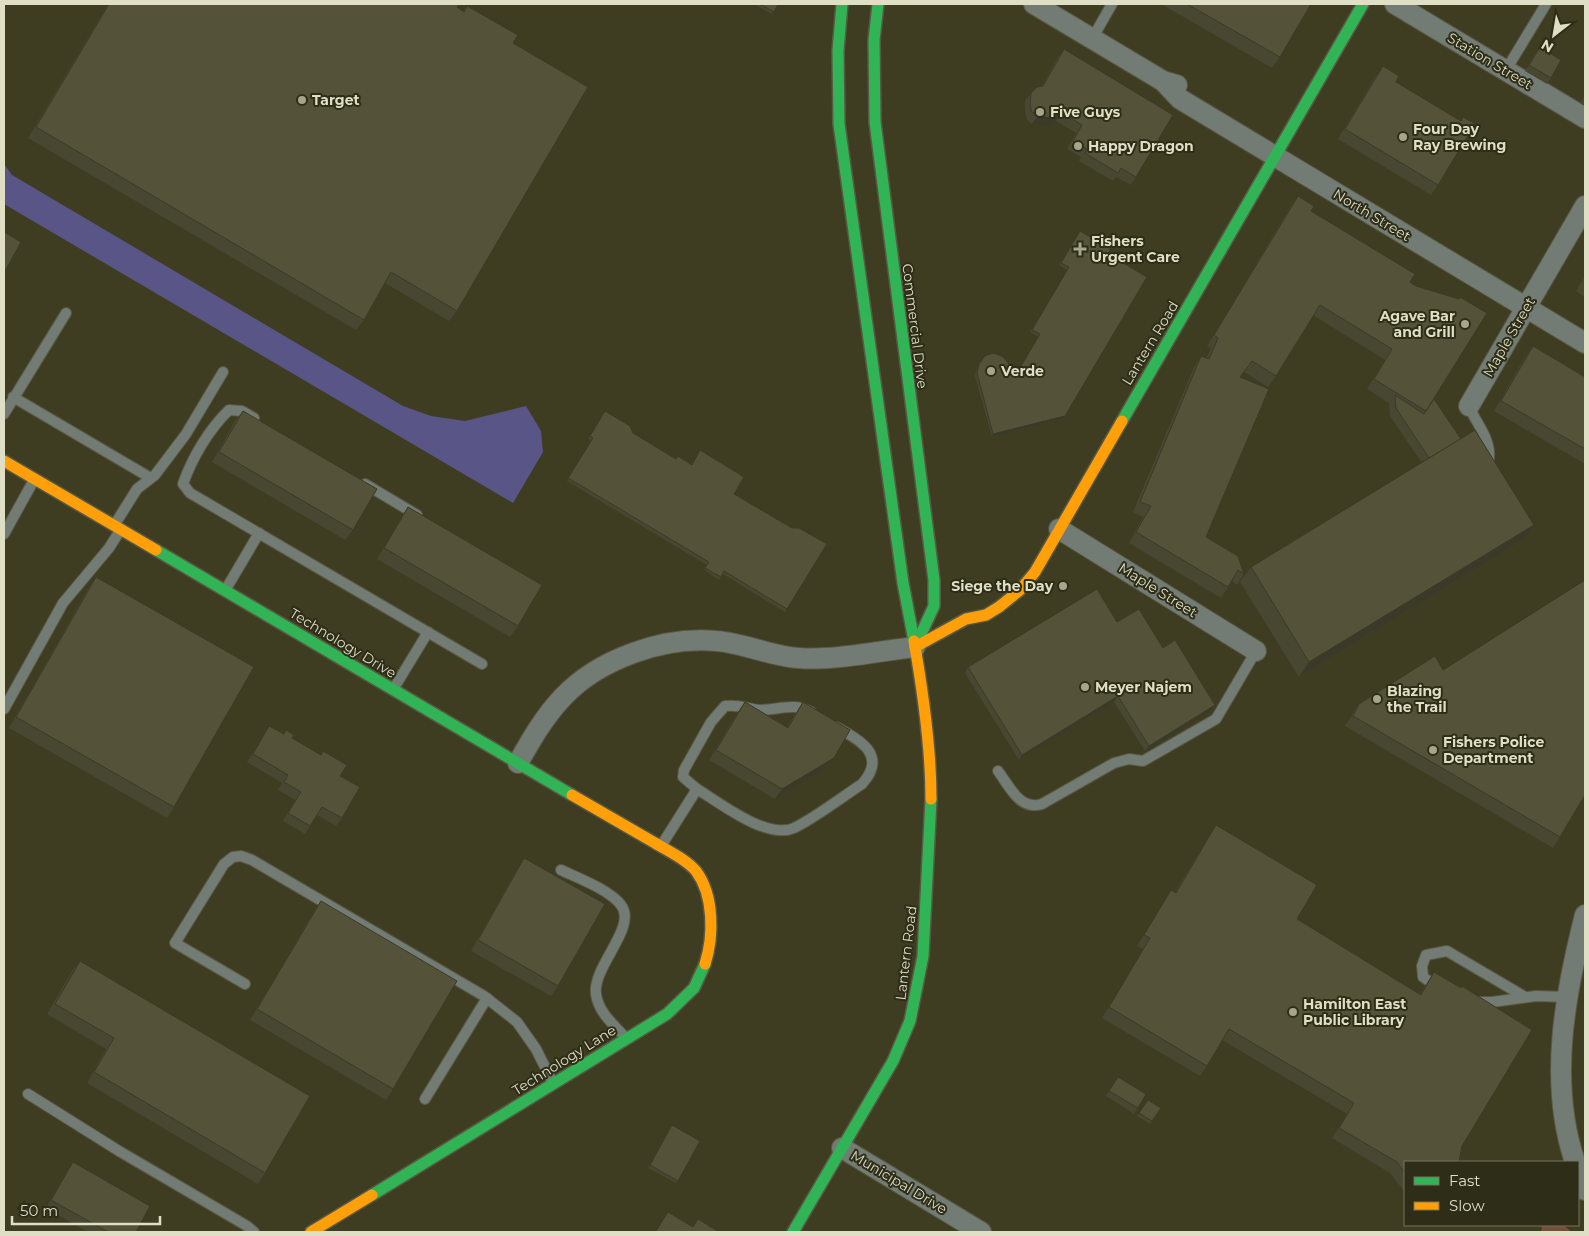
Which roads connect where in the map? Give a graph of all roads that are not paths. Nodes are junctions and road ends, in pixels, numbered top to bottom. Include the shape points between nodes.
1 (842, 4) edge
2 (878, 4) edge
3 (1034, 4) edge
4 (1112, 4) edge
5 (1363, 4) edge
6 (1396, 4) edge
7 (1546, 4) edge
8 (1092, 39) junction
9 (1506, 70) junction
10 (1585, 118) edge
11 (1280, 150) junction
12 (1585, 206) edge
13 (1526, 308) junction
14 (66, 313) dead end
15 (1585, 343) edge
16 (223, 372) dead end
17 (13, 397) junction
18 (1468, 406) joint
19 (4, 414) edge
20 (267, 427) edge
21 (4, 461) edge
22 (1478, 466) edge
23 (352, 477) edge
24 (149, 478) junction
25 (35, 479) junction
26 (429, 523) edge
27 (118, 526) junction
28 (1059, 529) junction
29 (4, 532) edge
30 (259, 533) junction
31 (226, 590) junction
32 (428, 632) junction
33 (915, 647) junction
34 (1256, 651) joint
35 (482, 664) dead end
36 (393, 689) junction
37 (4, 709) edge
38 (518, 763) junction
39 (998, 771) dead end
40 (697, 789) junction
41 (664, 849) junction
42 (562, 870) dead end
43 (1585, 915) edge
44 (245, 984) dead end
45 (1446, 991) edge
46 (1524, 997) junction
47 (1566, 997) junction
48 (487, 998) junction
49 (1466, 1000) edge
50 (626, 1039) junction
51 (554, 1084) junction
52 (28, 1094) dead end
53 (425, 1099) dead end
54 (842, 1148) junction
55 (1575, 1161) edge
56 (1579, 1173) edge
57 (1585, 1190) edge
58 (254, 1232) edge
59 (311, 1232) edge
60 (793, 1232) edge
61 (981, 1232) edge

1 - 33 street, Lantern Road via 838,51 839,124 903,583
2 - 33 street, Commercial Drive via 874,40 875,122 934,580 934,606
3 - 8 street, North Street
4 - 8 lane
5 - 11 street, Lantern Road
6 - 9 street, Station Street
7 - 9 lane
8 - 11 street, North Street via 1163,81 1180,99
9 - 10 street, Station Street
11 - 13 street, North Street
11 - 28 street, Lantern Road
12 - 13 street, Maple Street
13 - 15 street, North Street
13 - 18 street, Maple Street
14 - 17 lane
16 - 24 lane via 186,434 161,468
17 - 19 lane
17 - 24 lane
18 - 22 lane, Maple Street via 1489,444 1489,459
20 - 30 lane via 242,411 229,410 209,436 183,484 190,493
21 - 25 street, Technology Drive
23 - 26 lane
24 - 27 lane via 131,497
25 - 27 street, Technology Drive
25 - 29 lane
27 - 31 street, Technology Drive
27 - 37 lane via 109,548 63,603
28 - 33 street, Lantern Road via 1035,572 1007,602 986,615 966,619
28 - 34 street, Maple Street
30 - 31 lane
30 - 32 lane
31 - 36 street, Technology Drive
32 - 35 lane
32 - 36 lane
33 - 38 street via 805,658 781,656 714,640 683,642 648,650 594,672 570,690 542,724
33 - 54 street, Lantern Road via 931,777 921,975 910,1022 898,1052
34 - 39 lane via 1216,719 1142,761 1128,759 1114,763 1032,807 1022,802
36 - 38 street, Technology Drive
38 - 41 street, Technology Drive
40 - 40 lane via 762,827 776,831 793,828 862,784 870,775 873,763 870,752 861,741 796,706 759,710 737,704 725,706 711,722 684,770 683,777
40 - 41 lane
41 - 50 street, Technology Lane via 698,874 710,918 708,954 690,994 667,1014
42 - 50 lane via 614,897 623,906 625,919 598,975 596,994 602,1011
43 - 47 street
44 - 48 lane via 175,943 224,864 233,857 241,856
45 - 46 lane via 1423,977 1426,955 1447,951
46 - 47 lane
46 - 49 lane via 1492,1002
47 - 55 street via 1562,1049 1563,1104
48 - 51 lane via 517,1022
48 - 53 lane
50 - 51 street, Technology Lane
51 - 59 street, Technology Lane
52 - 58 lane
54 - 60 street, Lantern Road
54 - 61 street, Municipal Drive
56 - 57 street

